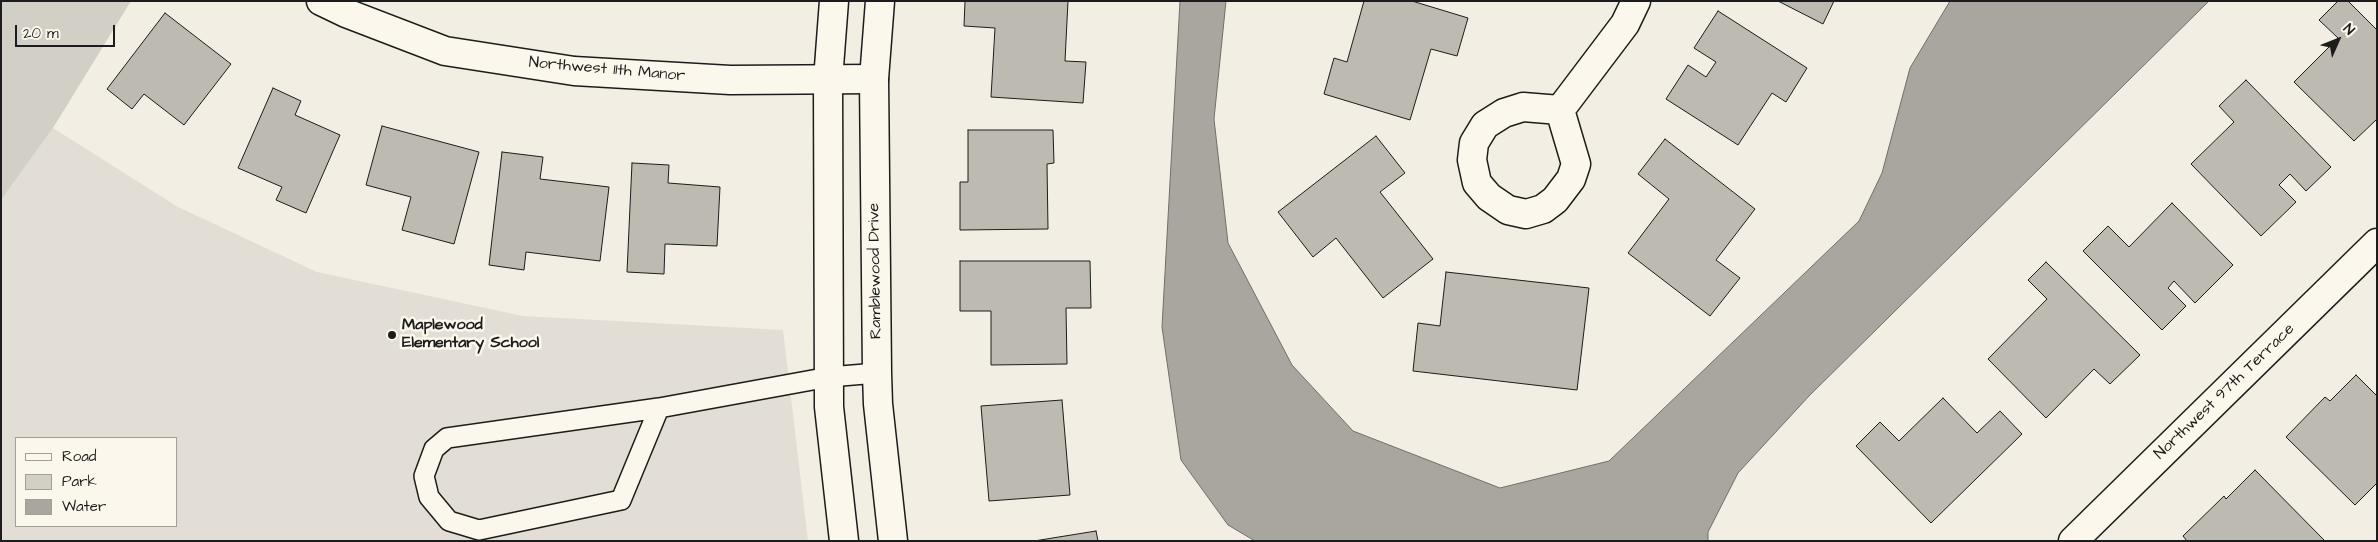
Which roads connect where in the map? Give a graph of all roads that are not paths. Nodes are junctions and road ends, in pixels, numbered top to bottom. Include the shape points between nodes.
1 (321, 1) edge
2 (834, 1) edge
3 (880, 1) edge
4 (1636, 1) edge
5 (874, 79) junction
6 (828, 80) junction
7 (1560, 110) dead end
8 (2374, 252) edge
9 (877, 373) junction
10 (829, 377) junction
11 (659, 408) junction
12 (844, 541) edge
13 (893, 541) edge
14 (2073, 541) edge

1 - 6 street, Northwest 11th Manor via 346,14 445,51 574,71 730,80
2 - 6 street
3 - 5 street, Ramblewood Drive
4 - 7 street via 1625,24
5 - 6 street, Northwest 11th Manor
5 - 9 street, Ramblewood Drive
6 - 10 street
8 - 14 street, Northwest 97th Terrace
9 - 10 lane
9 - 13 street, Ramblewood Drive
10 - 11 lane
10 - 12 street via 829,407
11 - 11 lane via 447,438 434,449 424,476 429,496 449,521 479,530 621,500

